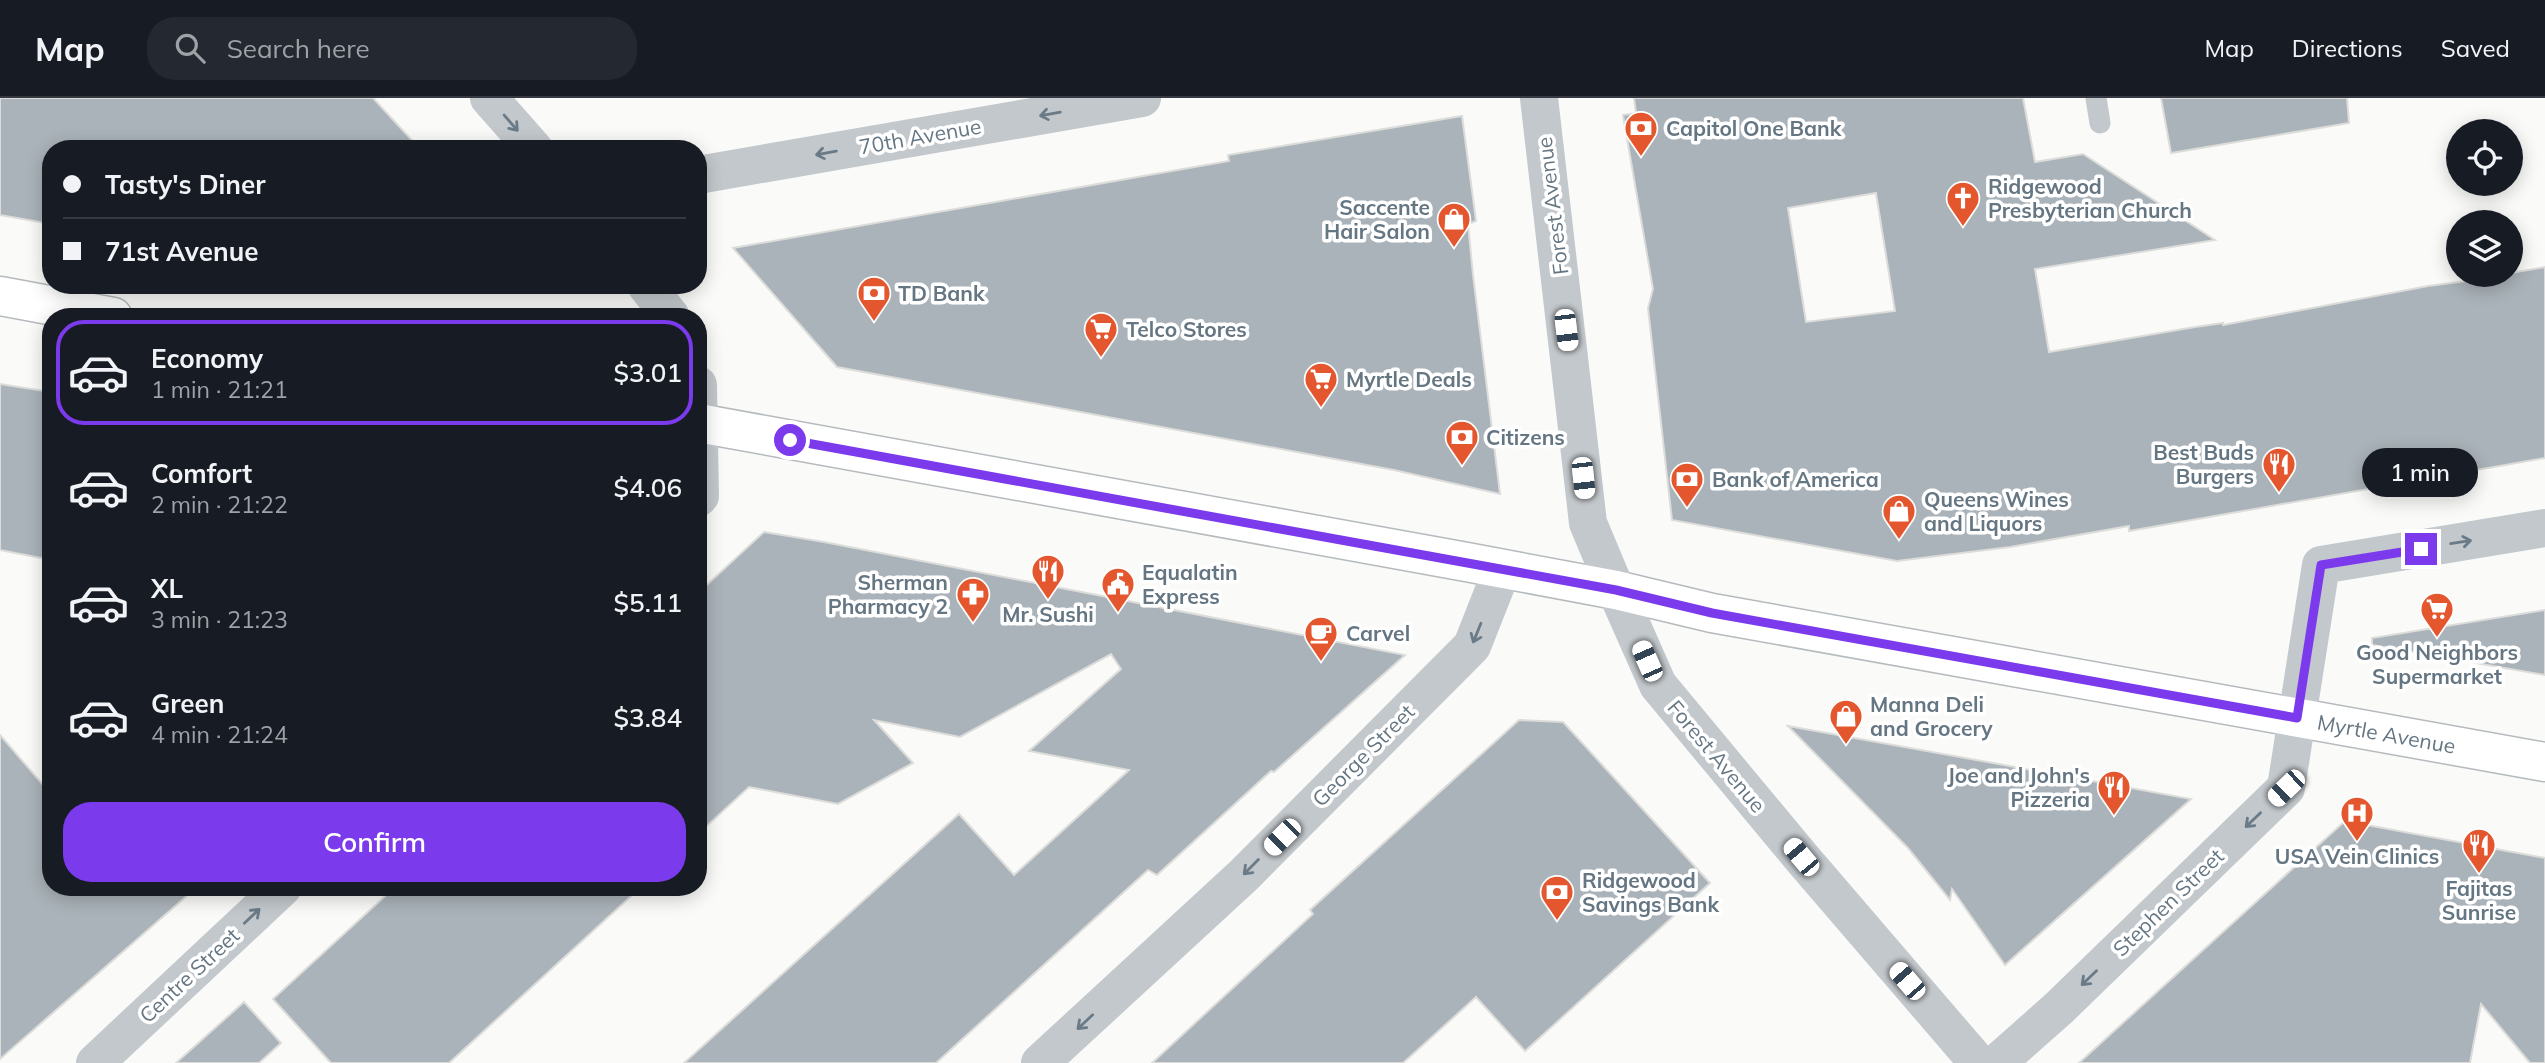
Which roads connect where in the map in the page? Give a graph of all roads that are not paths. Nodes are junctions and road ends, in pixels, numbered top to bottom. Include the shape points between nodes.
1 (489, 98) edge
2 (1142, 98) edge
3 (1539, 98) edge
4 (2096, 98) edge
5 (2100, 122) dead end
6 (526, 140) edge
7 (707, 173) edge
8 (653, 294) edge
9 (0, 296) edge
10 (65, 308) edge
11 (664, 308) edge
12 (707, 425) edge
13 (2545, 528) edge
14 (1502, 570) junction
15 (1616, 590) junction
16 (2297, 718) junction
17 (2545, 762) edge
18 (273, 896) edge
19 (95, 1063) edge
20 (1040, 1063) edge
21 (1978, 1063) edge
22 (1997, 1063) edge

1 -> 6 street
2 -> 7 street, 70th Avenue
3 - 15 street, Forest Avenue via 1588,523
4 - 5 lane
8 - 11 street
9 - 10 main road
12 - 14 main road, Myrtle Avenue
16 -> 13 street, Stephen Street via 2321,565
14 - 15 main road, Myrtle Avenue
14 -> 20 street, George Street via 1472,646 1244,875
15 - 16 main road, Myrtle Avenue via 1712,613
15 - 21 street, Forest Avenue via 1658,685
16 - 17 main road, Myrtle Avenue
16 -> 22 street, Stephen Street via 2286,788
19 -> 18 street, Centre Street

